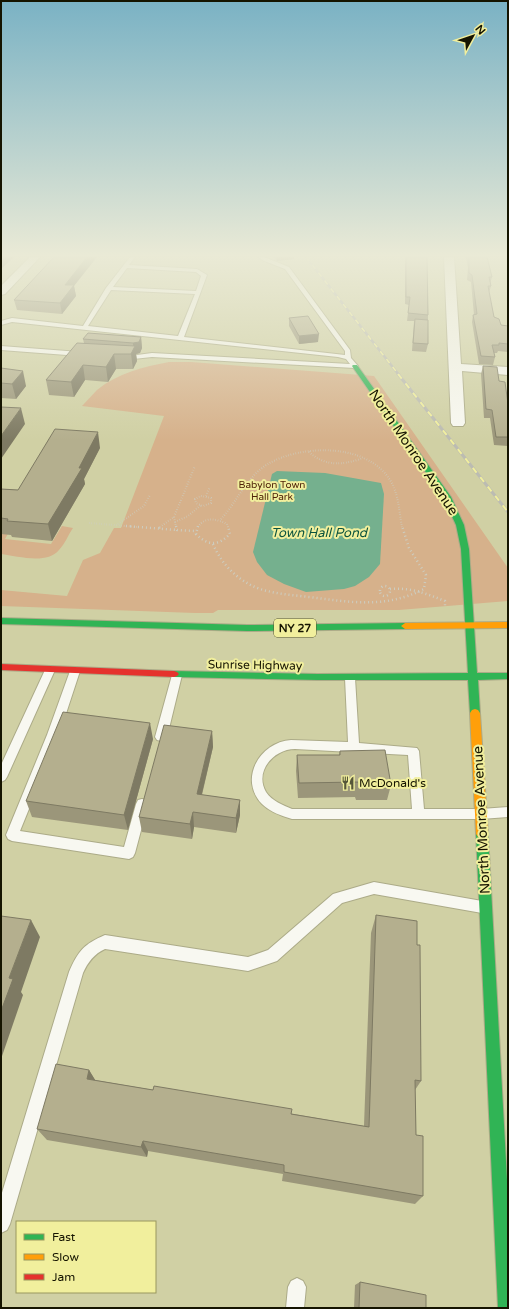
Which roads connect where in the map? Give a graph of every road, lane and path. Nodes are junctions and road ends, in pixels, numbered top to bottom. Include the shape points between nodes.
1 (90, 318) edge
2 (188, 318) edge
3 (324, 318) edge
4 (453, 318) edge
5 (1, 323) edge
6 (85, 327) junction
7 (180, 338) junction
8 (1, 348) edge
9 (87, 355) edge
10 (119, 357) edge
11 (348, 358) junction
12 (356, 366) junction
13 (456, 367) junction
14 (508, 371) edge
15 (458, 423) dead end
16 (308, 452) junction
17 (363, 458) junction
18 (195, 466) dead end
19 (210, 487) dead end
20 (150, 495) dead end
21 (206, 496) junction
22 (200, 505) junction
23 (174, 517) junction
24 (220, 519) junction
25 (89, 522) dead end
26 (175, 522) junction
27 (118, 525) junction
28 (158, 528) junction
29 (177, 530) junction
30 (196, 531) junction
31 (213, 544) junction
32 (390, 589) junction
33 (420, 591) junction
34 (445, 607) dead end
35 (1, 620) edge
36 (508, 625) edge
37 (470, 626) junction
38 (1, 667) edge
39 (50, 670) junction
40 (76, 671) junction
41 (177, 675) junction
42 (508, 676) edge
43 (473, 677) junction
44 (350, 678) junction
45 (158, 746) edge
46 (354, 746) junction
47 (1, 777) edge
48 (146, 792) edge
49 (508, 812) edge
50 (418, 814) junction
51 (481, 814) junction
52 (486, 908) junction
53 (501, 1090) edge
54 (1, 1224) edge
55 (297, 1287) dead end
56 (295, 1308) edge
57 (506, 1308) edge

1 - 6 lane
2 - 7 lane
3 - 11 lane via 348,351
4 - 13 street
5 - 6 lane via 12,320
6 - 7 lane
7 - 11 lane
8 - 9 lane
10 - 12 lane via 152,355
11 - 12 lane
12 - 37 main road, North Monroe Avenue via 447,497 459,519 468,554 467,592
13 - 14 street
13 - 15 street
16 - 17 path via 339,452
16 - 17 path via 325,462 336,464 346,464
16 - 24 path via 283,457 267,465 247,485 232,509
17 - 33 path via 383,470 394,487 405,539 426,575 424,589
18 - 23 path
19 - 21 path
20 - 27 path via 144,506
21 - 22 path via 195,499
21 - 22 path via 211,498 211,503
22 - 26 path via 188,516
23 - 26 path
23 - 28 path
24 - 30 path via 209,519 198,525
24 - 31 path via 227,524 230,534 221,542
25 - 27 path
26 - 29 path
27 - 28 path
28 - 29 path
29 - 30 path
30 - 31 path via 199,539
31 - 33 path via 216,554 238,577 264,591 321,599 375,602 397,599
32 - 32 path via 383,587 378,590 381,594 387,595 391,592
32 - 33 path
33 - 34 path via 445,602
35 - 37 main road, NY 27 via 247,628
36 - 37 main road, NY 27
37 - 43 main road, North Monroe Avenue
38 - 39 main road, Sunrise Highway
39 - 40 main road, Sunrise Highway
39 - 47 lane
40 - 41 main road, Sunrise Highway
40 - 48 lane via 12,835 129,853
41 - 44 main road, Sunrise Highway
41 - 45 lane
42 - 43 main road, Sunrise Highway
43 - 44 main road, Sunrise Highway
43 - 51 main road, North Monroe Avenue
44 - 46 lane
46 - 50 lane via 413,751
46 - 50 lane via 284,745 271,751 260,763 256,778 259,792 271,806 292,814
49 - 51 lane
50 - 51 lane
51 - 52 main road, North Monroe Avenue
52 - 53 main road, North Monroe Avenue via 496,989
52 - 54 lane via 374,888 338,898 272,956 248,964 105,942 93,947 83,956 76,972
53 - 57 main road, North Monroe Avenue
55 - 56 lane

